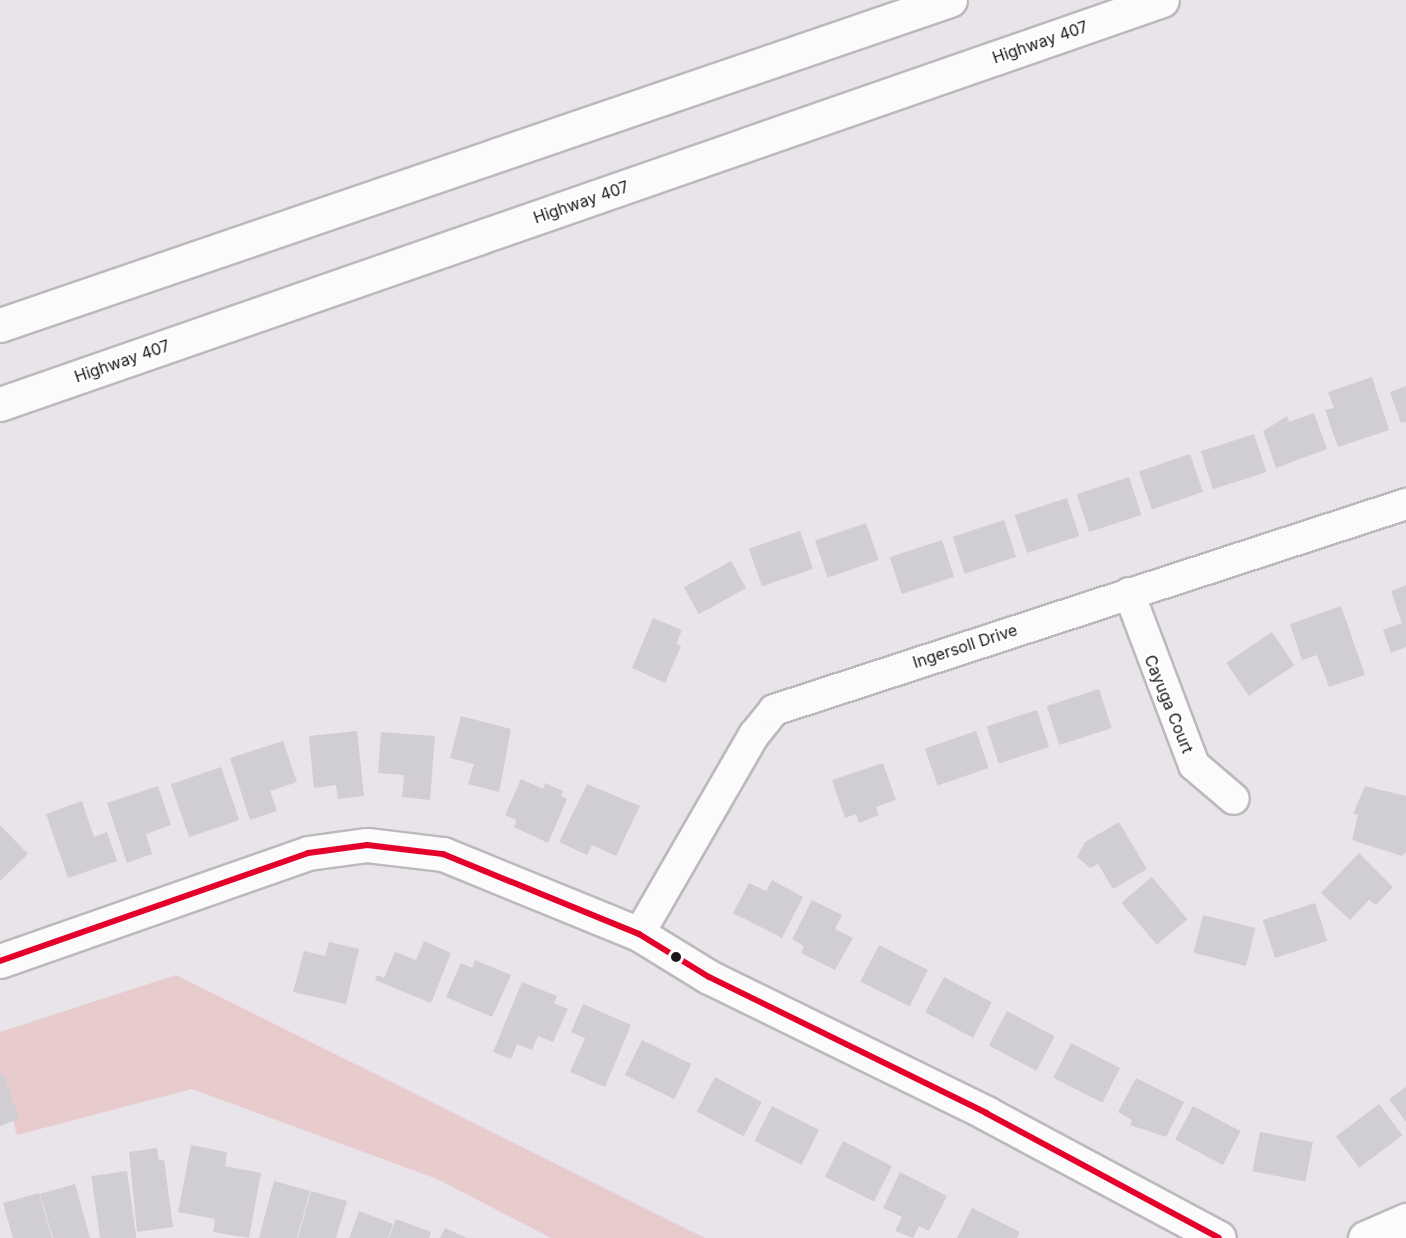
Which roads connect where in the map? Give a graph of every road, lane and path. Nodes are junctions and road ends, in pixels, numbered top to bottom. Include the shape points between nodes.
1 (950, 0) edge
2 (1162, 0) edge
3 (0, 324) edge
4 (0, 404) edge
5 (1406, 504) edge
6 (1129, 593) junction
7 (1234, 799) dead end
8 (639, 934) junction
9 (0, 961) edge
10 (1406, 1220) edge
11 (1219, 1238) edge
12 (1365, 1238) edge

1 - 3 main road
2 - 4 main road, Highway 407
5 - 6 street, Ingersoll Drive
6 - 7 street, Cayuga Court via 1194,765
6 - 8 street, Ingersoll Drive via 774,710 730,774
8 - 9 main road via 443,854 367,845 308,854
8 - 11 main road via 709,977 986,1113
10 - 12 main road

